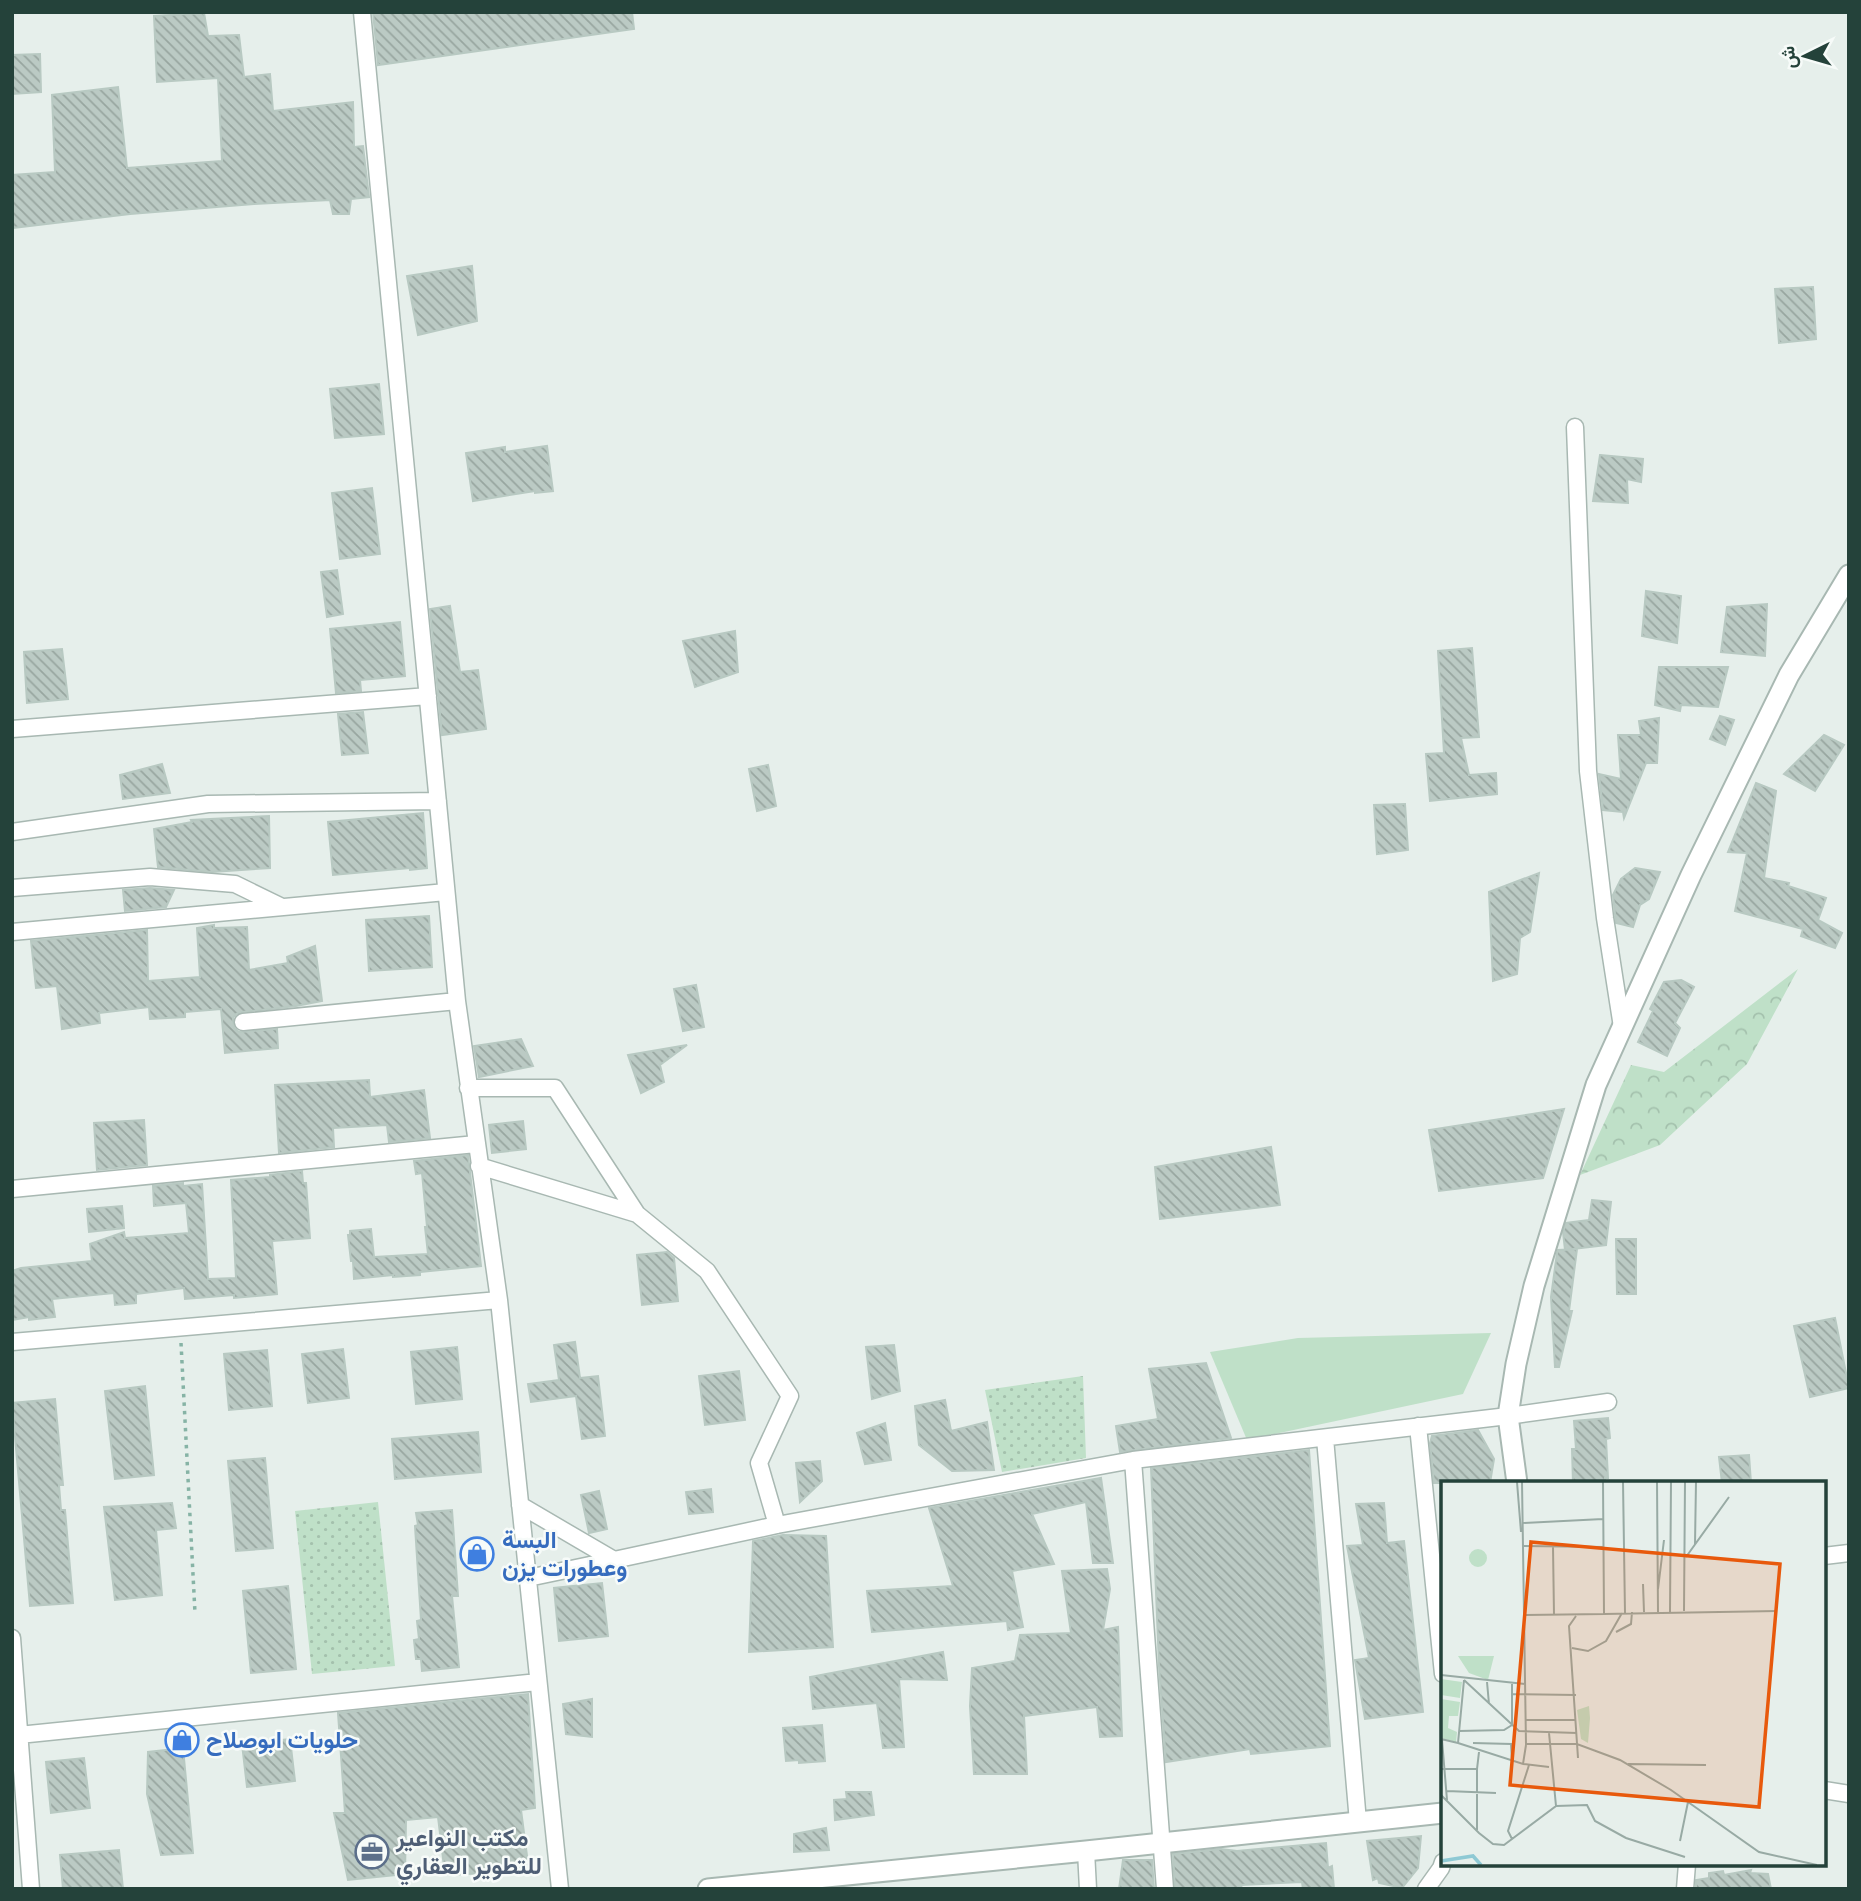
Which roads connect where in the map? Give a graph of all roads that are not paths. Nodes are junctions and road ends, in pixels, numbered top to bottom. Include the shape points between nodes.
1 (362, 12) edge
2 (1575, 427) dead end
3 (1849, 575) edge
4 (428, 695) junction
5 (17, 726) edge
6 (438, 801) junction
7 (12, 832) edge
8 (12, 888) edge
9 (446, 892) junction
10 (282, 907) junction
11 (12, 932) edge
12 (457, 1001) junction
13 (243, 1022) dead end
14 (1622, 1027) junction
15 (468, 1088) junction
16 (476, 1144) junction
17 (479, 1166) junction
18 (12, 1189) edge
19 (637, 1214) junction
20 (499, 1300) junction
21 (12, 1342) edge
22 (1608, 1402) dead end
23 (1508, 1416) junction
24 (1418, 1426) junction
25 (1325, 1438) junction
26 (1133, 1460) junction
27 (1517, 1481) edge
28 (520, 1505) junction
29 (777, 1525) junction
30 (1849, 1553) edge
31 (1826, 1556) edge
32 (614, 1560) junction
33 (528, 1578) junction
34 (1441, 1636) edge
35 (12, 1638) edge
36 (538, 1682) junction
37 (19, 1735) junction
38 (1826, 1790) edge
39 (1849, 1794) edge
40 (1441, 1813) edge
41 (1358, 1822) junction
42 (1162, 1843) junction
43 (1086, 1851) junction
44 (1442, 1866) edge
45 (1687, 1866) edge
46 (31, 1889) edge
47 (559, 1889) edge
48 (708, 1889) edge
49 (1088, 1889) edge
50 (1166, 1889) edge
51 (1426, 1889) edge
52 (1685, 1889) edge

1 - 4 street
2 - 14 street via 1588,771
3 - 14 street via 1789,675
4 - 5 street
4 - 6 street
6 - 7 street via 208,804
6 - 9 street
8 - 10 street via 150,877 235,884
9 - 10 street
9 - 12 street
10 - 11 street
12 - 13 street
12 - 15 street
14 - 23 street via 1596,1085 1534,1286
15 - 16 street
15 - 19 street via 555,1088
16 - 17 street
16 - 18 street
17 - 19 street
17 - 20 street
19 - 29 street via 707,1271 790,1396 759,1464
20 - 21 street
20 - 28 street
22 - 23 street
23 - 24 street
23 - 27 street
24 - 25 street
24 - 34 street
25 - 26 street
25 - 41 street
26 - 29 street
26 - 42 street
28 - 32 street
28 - 33 street
29 - 32 street
30 - 31 street
32 - 33 street
33 - 36 street
35 - 37 street
36 - 37 street
36 - 47 street
37 - 46 street
38 - 39 street
40 - 41 street
41 - 42 street
42 - 43 street
42 - 50 street
43 - 48 street
43 - 49 street
44 - 51 street
45 - 52 street

